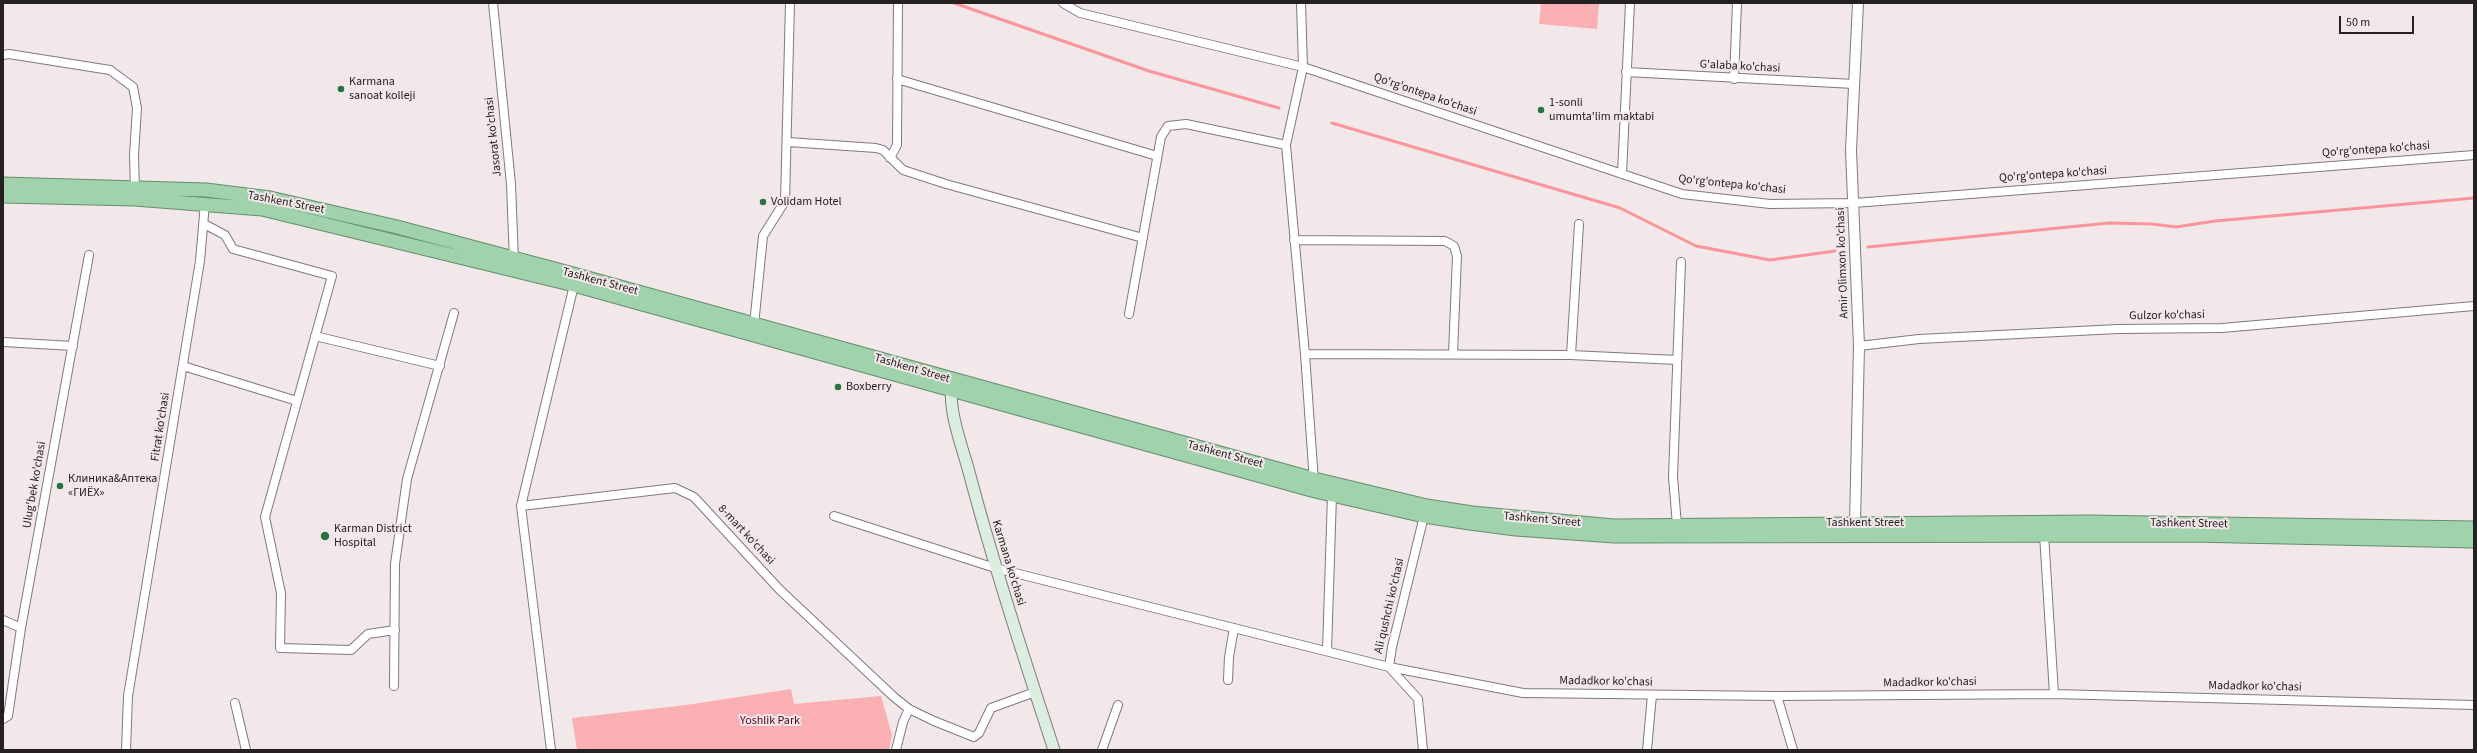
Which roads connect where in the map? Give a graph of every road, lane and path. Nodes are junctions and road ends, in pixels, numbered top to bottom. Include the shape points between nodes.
1 (493, 3) edge
2 (790, 3) edge
3 (898, 3) edge
4 (1063, 3) edge
5 (1302, 3) edge
6 (1630, 3) edge
7 (1737, 3) edge
8 (1858, 3) edge
9 (3, 55) edge
10 (1303, 67) junction
11 (1626, 72) junction
12 (897, 79) junction
13 (1734, 79) junction
14 (1854, 84) junction
15 (788, 142) junction
16 (1286, 145) junction
17 (2474, 155) edge
18 (1157, 156) junction
19 (890, 158) junction
20 (1622, 174) junction
21 (3, 184) edge
22 (135, 193) junction
23 (3, 196) edge
24 (206, 203) junction
25 (1854, 203) junction
26 (204, 224) junction
27 (1579, 224) dead end
28 (1143, 238) junction
29 (1294, 240) junction
30 (89, 255) dead end
31 (1681, 262) dead end
32 (514, 264) junction
33 (575, 280) junction
34 (2474, 306) edge
35 (454, 313) dead end
36 (1129, 314) dead end
37 (754, 325) junction
38 (315, 336) junction
39 (3, 342) edge
40 (73, 346) junction
41 (1860, 346) junction
42 (1305, 354) junction
43 (1453, 354) junction
44 (1571, 355) junction
45 (1677, 360) junction
46 (183, 366) junction
47 (440, 366) junction
48 (952, 386) junction
49 (297, 401) junction
50 (1314, 485) junction
51 (1332, 495) junction
52 (521, 506) junction
53 (1425, 511) junction
54 (834, 516) dead end
55 (1676, 525) junction
56 (2474, 528) edge
57 (1855, 529) junction
58 (2044, 534) junction
59 (2474, 541) edge
60 (995, 568) junction
61 (3, 620) edge
62 (22, 628) junction
63 (1234, 628) junction
64 (394, 630) junction
65 (1327, 651) junction
66 (1389, 667) junction
67 (1228, 680) dead end
68 (394, 686) dead end
69 (1035, 692) junction
70 (2054, 694) junction
71 (1652, 695) junction
72 (1777, 696) junction
73 (235, 703) dead end
74 (1118, 705) dead end
75 (2474, 705) edge
76 (909, 709) junction
77 (3, 719) edge
78 (126, 750) edge
79 (246, 750) edge
80 (551, 750) edge
81 (896, 750) edge
82 (1054, 750) edge
83 (1102, 750) edge
84 (1423, 750) edge
85 (1647, 750) edge
86 (1793, 750) edge

1 - 32 street, Jasorat ko'chasi via 511,184
2 - 15 street
3 - 12 street
4 - 10 street, Qo'rg'ontepa ko'chasi via 1080,13
5 - 10 street
6 - 11 street
7 - 13 street
8 - 14 street, Amir Olimxon ko'chasi
9 - 22 street via 110,70 133,87 137,108
10 - 16 street
10 - 20 street, Qo'rg'ontepa ko'chasi
11 - 13 street, G'alaba ko'chasi
11 - 20 street
12 - 18 street
12 - 19 street via 897,145
13 - 14 street, G'alaba ko'chasi
14 - 25 street, Amir Olimxon ko'chasi via 1851,150
15 - 19 street via 876,148 883,150
15 - 37 street via 785,201 764,236
16 - 18 street via 1180,125 1168,126 1160,137
16 - 29 street
17 - 25 street, Qo'rg'ontepa ko'chasi
18 - 28 street
19 - 28 street via 903,170 946,184
20 - 25 street, Qo'rg'ontepa ko'chasi via 1682,194 1770,204
21 - 22 highway, Tashkent Street
22 - 23 highway, Tashkent Street
22 - 24 highway, Tashkent Street
22 - 32 highway, Tashkent Street via 206,190 270,198 397,227
24 - 26 street, Fitrat ko'chasi
24 - 32 highway, Tashkent Street via 262,209
25 - 41 street, Amir Olimxon ko'chasi
26 - 38 street via 225,235 233,249 332,276
26 - 46 street, Fitrat ko'chasi
27 - 44 street
28 - 36 street
29 - 42 street
29 - 43 street via 1445,241 1454,246 1457,256
30 - 40 street, Ulug'bek ko'chasi
31 - 45 street
32 - 33 highway, Tashkent Street
33 - 37 highway, Tashkent Street
33 - 48 highway, Tashkent Street
33 - 52 street
34 - 41 street, Gulzor ko'chasi via 2222,328 2118,329 1919,339
35 - 47 street
37 - 48 highway, Tashkent Street
38 - 47 street
38 - 49 street
39 - 40 street
40 - 62 street, Ulug'bek ko'chasi
41 - 57 street, Amir Olimxon ko'chasi
42 - 43 street
42 - 50 street
43 - 44 street
44 - 45 street
45 - 55 street via 1674,477
46 - 49 street
46 - 78 street, Fitrat ko'chasi via 128,696
47 - 64 street via 407,479 395,564
48 - 50 highway, Tashkent Street
48 - 60 main road, Karmana ko'chasi via 957,427
49 - 64 street via 265,517 281,593 280,648 351,650 368,634
50 - 51 highway, Tashkent Street
50 - 53 highway, Tashkent Street
51 - 53 highway, Tashkent Street
51 - 65 street
52 - 76 street, 8-mart ko'chasi via 675,488 694,497 779,589
52 - 80 street
53 - 55 highway, Tashkent Street via 1614,526
53 - 57 highway, Tashkent Street via 1516,529 1614,536
53 - 66 street, Ali qushchi ko'chasi
54 - 60 street, Madadkor ko'chasi
55 - 57 highway, Tashkent Street
56 - 57 highway, Tashkent Street via 2089,522
57 - 58 highway, Tashkent Street
58 - 59 highway, Tashkent Street
58 - 70 street
60 - 63 street, Madadkor ko'chasi
60 - 69 main road, Karmana ko'chasi
61 - 62 street
62 - 77 street, Ulug'bek ko'chasi via 8,716
63 - 65 street, Madadkor ko'chasi
63 - 67 street
64 - 68 street
65 - 66 street, Madadkor ko'chasi
66 - 71 street, Madadkor ko'chasi via 1524,693
66 - 84 street, Ali qushchi ko'chasi via 1418,699
69 - 76 street, 8-mart ko'chasi via 991,708 979,733 974,737
69 - 82 main road, Karmana ko'chasi
70 - 72 street, Madadkor ko'chasi
70 - 75 street, Madadkor ko'chasi
71 - 72 street, Madadkor ko'chasi
71 - 85 street
72 - 86 street
73 - 79 street
74 - 83 street
76 - 81 street via 902,722

